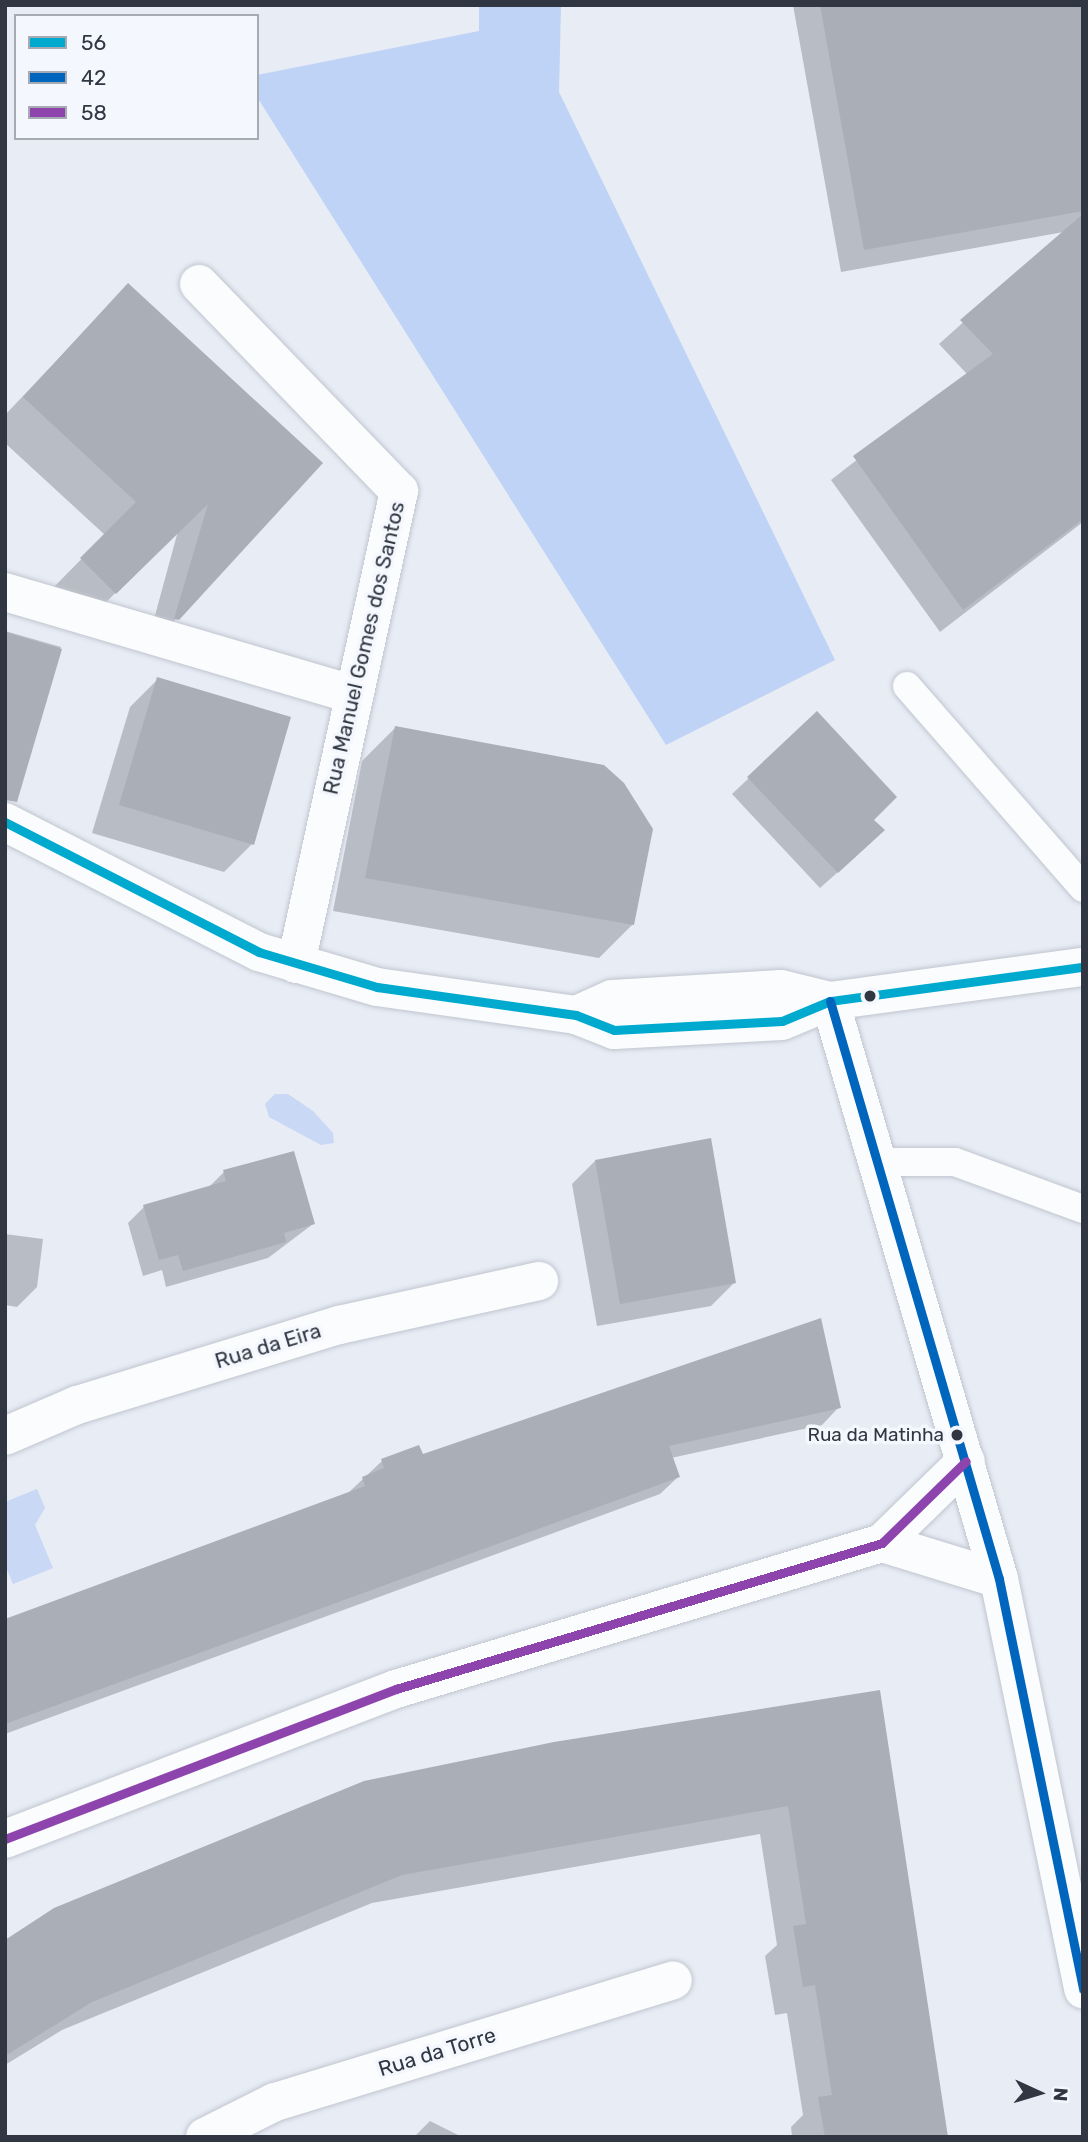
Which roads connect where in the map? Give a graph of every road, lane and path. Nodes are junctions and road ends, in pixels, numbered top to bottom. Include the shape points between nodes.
1 (200, 284) dead end
2 (5, 592) edge
3 (907, 686) dead end
4 (352, 694) junction
5 (5, 822) edge
6 (1083, 888) edge
7 (296, 964) junction
8 (1083, 967) edge
9 (830, 1001) junction
10 (877, 1162) junction
11 (1083, 1209) edge
12 (538, 1281) dead end
13 (5, 1436) edge
14 (967, 1461) junction
15 (882, 1543) junction
16 (999, 1579) junction
17 (5, 1839) edge
18 (673, 1980) dead end
19 (1083, 1989) edge
20 (205, 2137) edge

1 - 4 street, Rua Manuel Gomes dos Santos via 399,491
2 - 4 street
3 - 6 lane
4 - 7 street, Rua Manuel Gomes dos Santos
5 - 7 street via 229,939
7 - 9 street via 377,987 576,1015 612,999 768,990
8 - 9 street
9 - 10 street
10 - 11 lane via 955,1162
10 - 14 street
12 - 13 street, Rua da Eira via 338,1325 77,1405
14 - 15 street
14 - 16 street
15 - 16 street
15 - 17 street via 396,1689
16 - 19 street
18 - 20 street, Rua da Torre via 275,2102

